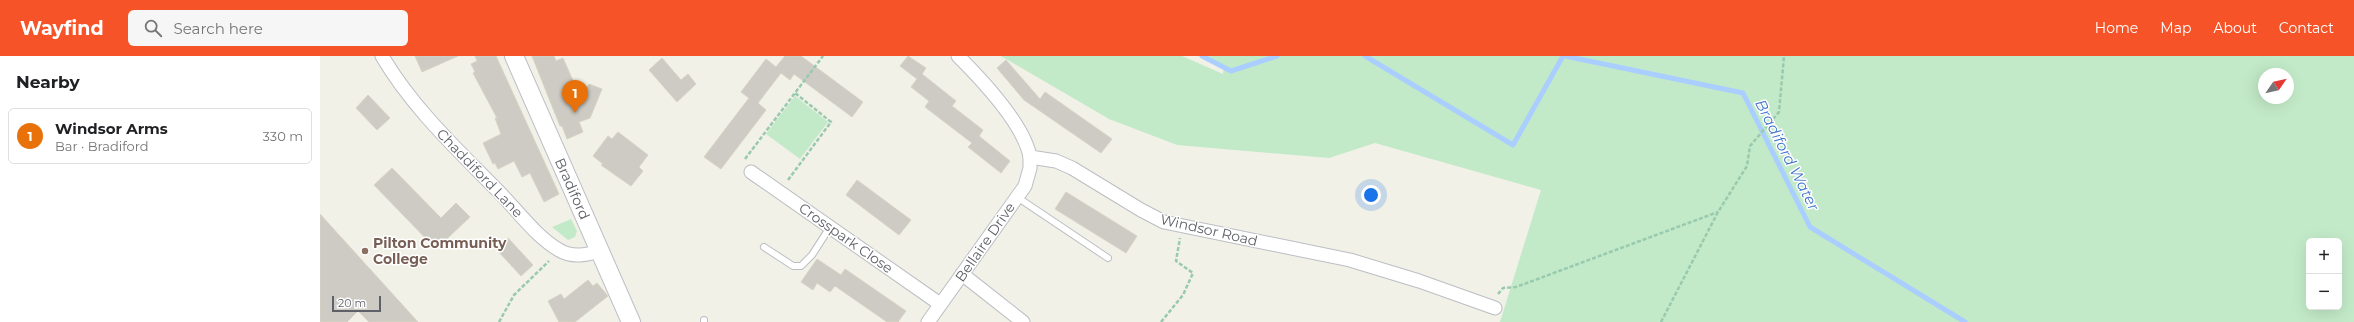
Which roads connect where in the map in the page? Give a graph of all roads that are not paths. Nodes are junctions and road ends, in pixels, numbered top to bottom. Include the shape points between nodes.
1 (382, 56) edge
2 (514, 56) edge
3 (958, 56) edge
4 (1030, 157) junction
5 (751, 172) road end
6 (1017, 197) junction
7 (830, 227) junction
8 (764, 247) dead end
9 (600, 251) junction
10 (1108, 258) dead end
11 (962, 274) junction
12 (940, 304) junction
13 (1495, 308) road end
14 (631, 322) edge
15 (928, 322) edge
16 (1023, 322) edge

1 - 9 street, Chaddiford Lane via 438,130 538,232 559,250 577,255
2 - 9 street, Bradiford
3 - 4 street via 978,75 1016,125 1027,144
4 - 6 street, Bellaire Drive via 1027,180
4 - 13 street, Windsor Road via 1050,160 1072,168 1155,218 1182,226 1350,260
5 - 7 street, Crosspark Close
6 - 10 lane
6 - 11 street, Bellaire Drive
7 - 8 lane via 812,255 801,266 793,266
7 - 12 street, Crosspark Close
9 - 14 street, Bradiford
11 - 12 street, Bellaire Drive
11 - 16 street
12 - 15 street, Bellaire Drive

